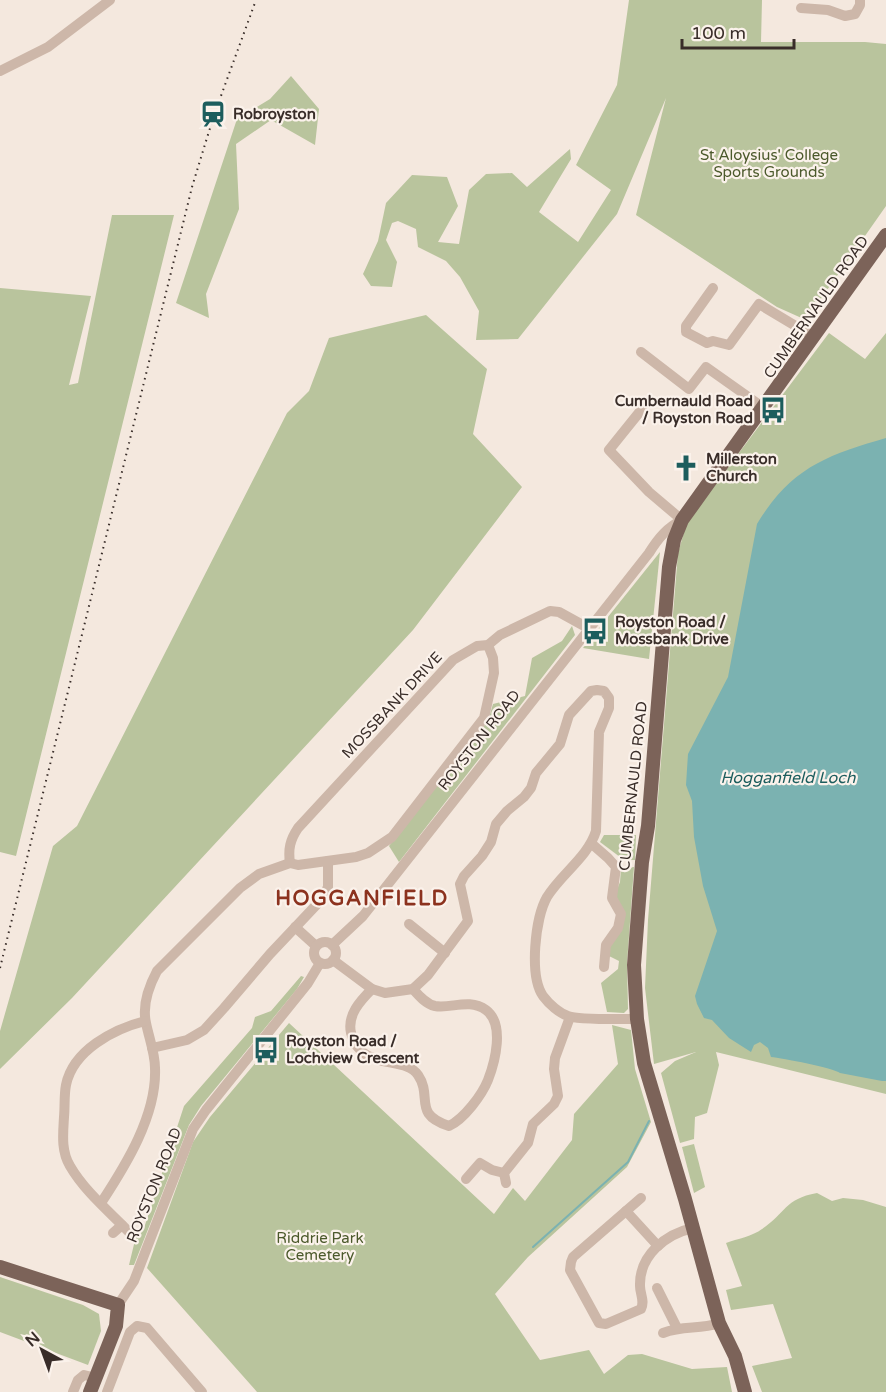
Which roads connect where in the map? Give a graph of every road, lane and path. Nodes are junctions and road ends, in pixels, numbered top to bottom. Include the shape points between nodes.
1 (110, 0) edge
2 (860, 0) edge
3 (801, 8) dead end
4 (0, 70) edge
5 (886, 235) edge
6 (713, 288) dead end
7 (814, 337) junction
8 (641, 352) dead end
9 (764, 408) junction
10 (642, 409) dead end
11 (682, 519) junction
12 (675, 540) junction
13 (649, 553) junction
14 (588, 628) junction
15 (488, 645) junction
16 (592, 844) junction
17 (328, 861) junction
18 (290, 863) junction
19 (409, 924) dead end
20 (295, 927) junction
21 (332, 945) junction
22 (316, 946) junction
23 (445, 953) junction
24 (333, 960) junction
25 (320, 963) junction
26 (604, 967) dead end
27 (372, 989) junction
28 (413, 989) junction
29 (570, 1017) junction
30 (637, 1019) junction
31 (145, 1020) junction
32 (152, 1048) junction
33 (466, 1179) dead end
34 (641, 1198) dead end
35 (101, 1203) junction
36 (626, 1211) junction
37 (122, 1225) junction
38 (693, 1228) junction
39 (113, 1233) dead end
40 (131, 1234) dead end
41 (658, 1246) junction
42 (0, 1267) edge
43 (657, 1288) dead end
44 (118, 1305) junction
45 (719, 1323) junction
46 (677, 1328) junction
47 (663, 1333) dead end
48 (96, 1378) junction
49 (73, 1392) edge
50 (90, 1392) edge
51 (107, 1392) edge
52 (202, 1392) edge
53 (745, 1392) edge

1 - 4 street via 48,46
2 - 3 street via 855,14 845,16
5 - 7 main road, CUMBERNAULD ROAD
6 - 7 street via 686,326 686,332 707,343 729,345 759,304
7 - 9 main road, CUMBERNAULD ROAD
8 - 9 street via 689,389 706,367
9 - 11 main road, CUMBERNAULD ROAD
10 - 11 street via 609,450 649,492
11 - 12 main road, CUMBERNAULD ROAD
11 - 13 street, ROYSTON ROAD via 664,531
12 - 13 street, ROYSTON ROAD via 663,541
12 - 30 main road, CUMBERNAULD ROAD via 669,567 638,905 634,965
13 - 14 street, ROYSTON ROAD
14 - 15 street, MOSSBANK DRIVE via 559,612 550,612 500,634
14 - 21 street, ROYSTON ROAD via 363,916
15 - 17 street via 494,658 492,683 484,718 473,735 392,837 368,853
15 - 18 street, MOSSBANK DRIVE via 477,646 453,660 298,828 288,849
16 - 23 street via 596,831 599,732 609,708 609,698 604,691 597,690 591,691 569,715 560,744 536,773 524,797 496,825 491,842 464,876 460,884 468,921
16 - 26 street via 616,867 612,898 621,914 618,928 606,945
16 - 29 street via 548,897 539,916 535,963 542,994
17 - 18 street
17 - 20 street via 328,887
18 - 31 street via 259,874 240,888 157,971 149,988
19 - 23 street
20 - 22 street
20 - 32 street via 204,1030 187,1040
21 - 22 street via 325,942
21 - 24 street via 336,952
22 - 25 street via 314,954
23 - 28 street
24 - 25 street
24 - 27 street
25 - 44 street, ROYSTON ROAD via 193,1129 134,1281
27 - 28 street via 386,993
27 - 28 street via 358,1003 352,1017 354,1044 382,1062 409,1066 418,1075 425,1109 449,1126 459,1121 488,1082 497,1027 487,1010 473,1005 436,1006
29 - 30 street
29 - 33 street via 555,1058 558,1096 554,1104 533,1124 528,1143 505,1178 480,1164
30 - 38 main road, CUMBERNAULD ROAD via 644,1063
31 - 32 street
31 - 35 street via 108,1036 88,1051 66,1083 62,1141 68,1164
32 - 35 street via 156,1070 143,1128 123,1170
34 - 36 street
35 - 37 street
36 - 41 street
36 - 41 street via 571,1262 570,1270 599,1323 606,1324 643,1307 642,1269
37 - 39 street
37 - 40 street
38 - 41 street via 673,1234
38 - 45 main road, CUMBERNAULD ROAD
42 - 44 main road
43 - 46 street
44 - 48 main road, ROYSTON ROAD via 116,1326
45 - 46 street via 705,1328
45 - 53 main road, CUMBERNAULD ROAD via 735,1356
46 - 47 street
48 - 49 street via 84,1375
48 - 50 main road, ROYSTON ROAD
51 - 52 street via 130,1332 137,1326 147,1328

